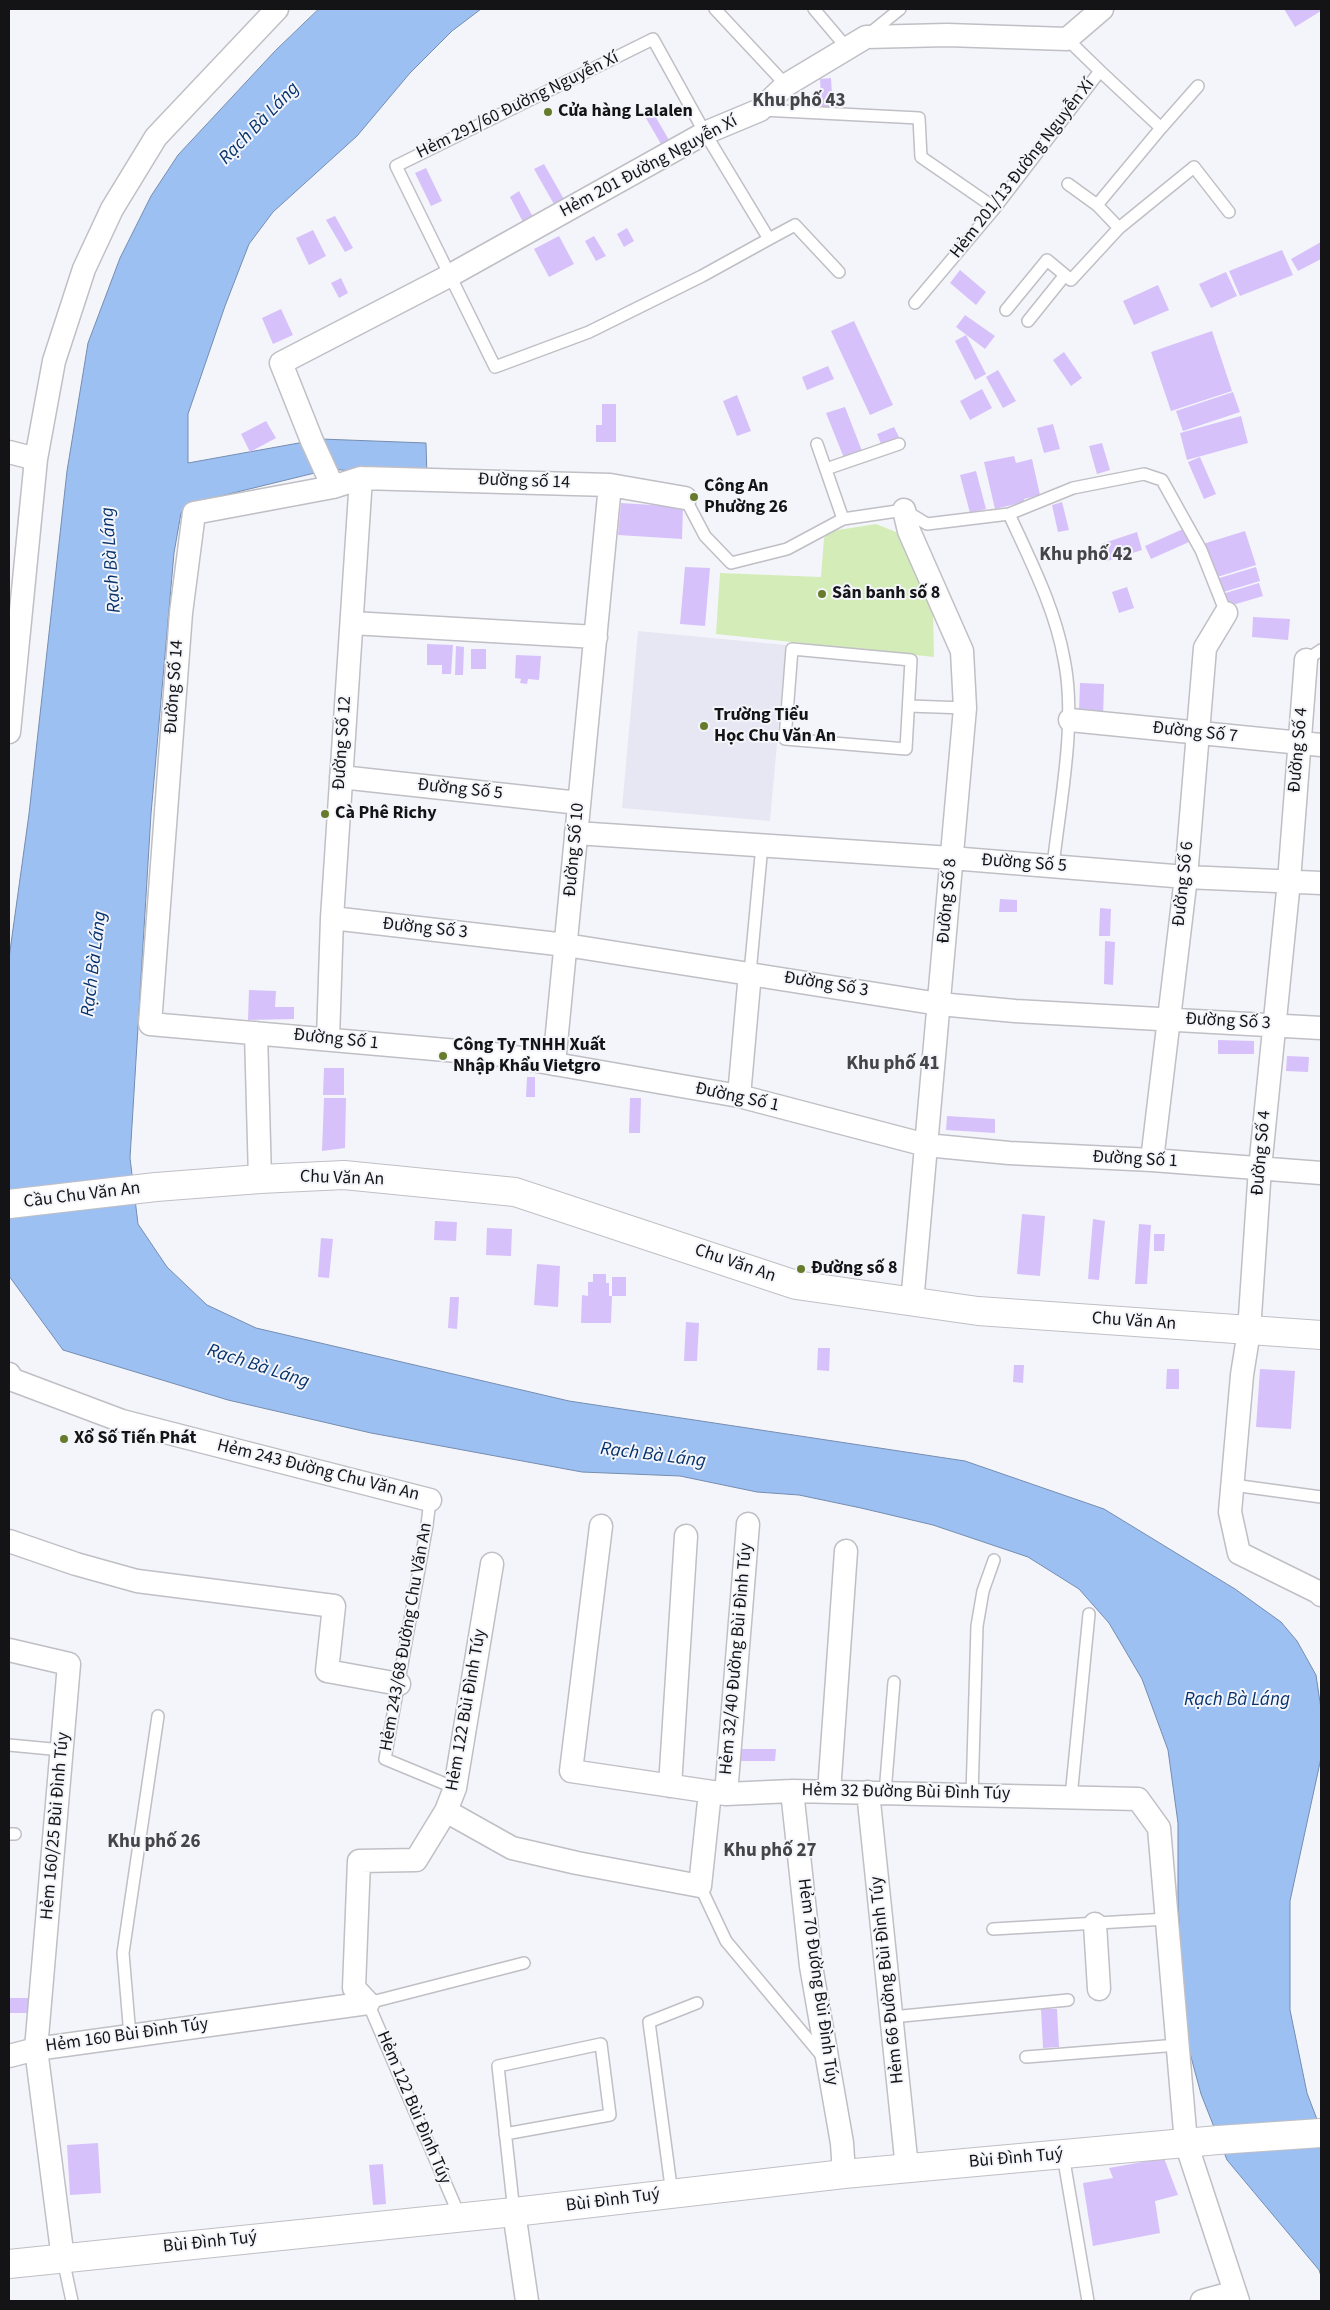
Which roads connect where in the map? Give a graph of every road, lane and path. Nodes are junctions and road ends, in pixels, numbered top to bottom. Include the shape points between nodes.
1 (277, 9) edge
2 (714, 9) edge
3 (814, 9) edge
4 (900, 9) edge
5 (1102, 9) edge
6 (1067, 39) junction
7 (856, 42) junction
8 (1100, 71) junction
9 (786, 85) junction
10 (1198, 86) dead end
11 (760, 110) junction
12 (1161, 128) junction
13 (706, 133) junction
14 (1068, 184) dead end
15 (1097, 205) junction
16 (995, 208) junction
17 (1229, 212) dead end
18 (1119, 228) junction
19 (769, 239) junction
20 (839, 272) dead end
21 (1065, 275) junction
22 (449, 276) junction
23 (915, 302) dead end
24 (1006, 310) dead end
25 (1028, 321) dead end
26 (817, 444) dead end
27 (899, 444) dead end
28 (9, 452) edge
29 (36, 459) junction
30 (826, 469) junction
31 (361, 478) junction
32 (610, 485) junction
33 (333, 487) junction
34 (685, 498) joint
35 (904, 510) junction
36 (1010, 514) junction
37 (843, 519) junction
38 (1226, 613) joint
39 (352, 623) junction
40 (596, 637) junction
41 (1314, 655) edge
42 (909, 706) junction
43 (964, 708) junction
44 (1070, 720) junction
45 (9, 732) edge
46 (1198, 733) junction
47 (1299, 743) junction
48 (1321, 746) edge
49 (341, 777) junction
50 (579, 803) junction
51 (576, 833) junction
52 (762, 845) junction
53 (951, 858) junction
54 (1053, 866) junction
55 (1186, 877) junction
56 (1288, 880) junction
57 (1321, 883) edge
58 (332, 918) junction
59 (566, 945) junction
60 (750, 973) junction
61 (939, 1004) junction
62 (1170, 1020) junction
63 (150, 1024) joint
64 (1273, 1024) junction
65 (1321, 1028) edge
66 (256, 1033) junction
67 (328, 1038) junction
68 (554, 1064) junction
69 (739, 1096) junction
70 (926, 1145) junction
71 (1152, 1160) junction
72 (1260, 1168) junction
73 (1321, 1173) edge
74 (260, 1178) junction
75 (156, 1187) joint
76 (9, 1204) edge
77 (912, 1303) junction
78 (1249, 1331) junction
79 (1321, 1335) edge
80 (10, 1378) edge
81 (1233, 1485) junction
82 (1321, 1496) edge
83 (430, 1500) joint
84 (748, 1524) dead end
85 (601, 1526) dead end
86 (686, 1536) dead end
87 (9, 1541) edge
88 (846, 1551) dead end
89 (994, 1560) dead end
90 (492, 1564) dead end
91 (1320, 1592) edge
92 (1089, 1614) dead end
93 (9, 1650) edge
94 (894, 1682) dead end
95 (399, 1684) junction
96 (158, 1716) dead end
97 (9, 1745) edge
98 (62, 1750) junction
99 (670, 1786) junction
100 (455, 1788) junction
101 (792, 1790) junction
102 (829, 1792) junction
103 (718, 1793) junction
104 (876, 1793) junction
105 (972, 1795) junction
106 (1071, 1797) junction
107 (446, 1812) junction
108 (700, 1886) junction
109 (1167, 1919) junction
110 (1095, 1924) junction
111 (993, 1929) dead end
112 (524, 1963) dead end
113 (1099, 1989) dead end
114 (1068, 2000) dead end
115 (368, 2003) junction
116 (697, 2003) dead end
117 (892, 2017) junction
118 (130, 2036) junction
119 (1178, 2045) junction
120 (36, 2049) junction
121 (9, 2056) edge
122 (1026, 2057) dead end
123 (828, 2063) junction
124 (1321, 2133) edge
125 (505, 2134) junction
126 (1186, 2144) junction
127 (1064, 2155) junction
128 (907, 2168) junction
129 (844, 2174) junction
130 (672, 2194) junction
131 (514, 2212) junction
132 (460, 2217) junction
133 (63, 2259) junction
134 (9, 2264) edge
135 (1236, 2297) edge
136 (72, 2301) edge
137 (527, 2301) edge
138 (1088, 2301) edge
139 (1202, 2301) edge

1 - 29 street via 156,137 112,209 84,269 54,361
2 - 9 lane
3 - 7 lane
4 - 7 lane
5 - 6 street
6 - 7 street, Hẻm 201 Đường Nguyễn Xí via 947,35
6 - 8 lane, Hẻm 201/13 Đường Nguyễn Xí
7 - 9 street, Hẻm 201 Đường Nguyễn Xí
8 - 12 lane
8 - 16 lane, Hẻm 201/13 Đường Nguyễn Xí
9 - 11 street, Hẻm 201 Đường Nguyễn Xí
10 - 12 lane
11 - 13 street, Hẻm 201 Đường Nguyễn Xí
11 - 16 lane via 919,118 921,157
12 - 15 lane
13 - 19 lane
13 - 22 street, Hẻm 201 Đường Nguyễn Xí
13 - 22 lane, Hẻm 291/60 Đường Nguyễn Xí via 653,39 396,166
14 - 15 lane
15 - 18 lane
16 - 23 lane, Hẻm 201/13 Đường Nguyễn Xí
17 - 18 lane via 1194,167
18 - 21 lane via 1071,280
19 - 20 lane via 795,225
19 - 22 lane via 589,332 495,367
21 - 24 lane via 1047,260
21 - 25 lane
22 - 33 street, Hẻm 201 Đường Nguyễn Xí via 280,363
26 - 30 lane
27 - 30 lane
28 - 29 street
29 - 45 street
30 - 37 lane
31 - 32 street, Đường số 14
31 - 33 street
31 - 39 street, Đường Số 12
32 - 34 street, Đường số 14
32 - 40 street, Đường Số 10
33 - 63 street, Đường Số 14 via 194,513 181,613
34 - 37 lane via 706,536 731,563 787,549
35 - 36 lane via 927,524
35 - 37 lane
35 - 43 street, Đường Số 8 via 909,531 962,651
36 - 38 lane via 1074,488 1144,474 1162,480 1201,550
36 - 44 lane via 1048,603 1064,659
38 - 46 street, Đường Số 6 via 1205,648
39 - 40 street
39 - 49 street, Đường Số 12
40 - 50 street, Đường Số 10
41 - 47 street, Đường Số 4
42 - 42 lane via 911,660 792,649 785,739 906,749
42 - 43 lane
43 - 53 street, Đường Số 8
44 - 46 street, Đường Số 7
44 - 54 lane
46 - 47 street, Đường Số 7
46 - 55 street, Đường Số 6
47 - 48 street, Đường Số 7
47 - 56 street, Đường Số 4
49 - 50 street, Đường Số 5
49 - 58 street, Đường Số 12
50 - 51 street, Đường Số 10
51 - 52 street, Đường Số 5
51 - 59 street, Đường Số 10
52 - 53 street, Đường Số 5
52 - 60 lane
53 - 54 street, Đường Số 5
53 - 61 street, Đường Số 8
54 - 55 street, Đường Số 5
55 - 56 street, Đường Số 5
55 - 62 street, Đường Số 6
56 - 57 street, Đường Số 5
56 - 64 street, Đường Số 4
58 - 59 street, Đường Số 3
58 - 67 street, Đường Số 12
59 - 60 street, Đường Số 3
59 - 68 street, Đường Số 10
60 - 61 street, Đường Số 3
60 - 69 street
61 - 62 street, Đường Số 3
61 - 70 street, Đường Số 8
62 - 64 street, Đường Số 3
62 - 71 street, Đường Số 6
63 - 66 street, Đường Số 1
64 - 65 street, Đường Số 3
64 - 72 street, Đường Số 4
66 - 67 street, Đường Số 1
66 - 74 street
67 - 68 street, Đường Số 1 via 503,1055
68 - 69 street, Đường Số 1
69 - 70 street, Đường Số 1
70 - 71 street, Đường Số 1
70 - 77 street, Đường Số 8
71 - 72 street, Đường Số 1
72 - 73 street, Đường Số 1
72 - 78 street, Đường Số 4
74 - 75 street, Chu Văn An
74 - 77 street, Chu Văn An via 344,1175 515,1192 796,1285
75 - 76 street, Cầu Chu Văn An
77 - 78 street, Chu Văn An via 978,1311
78 - 79 street, Chu Văn An
78 - 81 street, Đường Số 4
80 - 83 street, Hẻm 243 Đường Chu Văn An via 122,1421
81 - 82 lane
81 - 91 street, Đường Số 4 via 1230,1512 1239,1553
83 - 95 lane, Hẻm 243/68 Đường Chu Văn An
84 - 103 street, Hẻm 32/40 Đường Bùi Đình Túy
85 - 99 street, Hẻm 32 Đường Bùi Đình Túy via 571,1771
86 - 99 street
87 - 95 street via 137,1582 334,1606 328,1672
88 - 102 street
89 - 105 lane via 983,1591 978,1626
90 - 100 street, Hẻm 122 Bùi Đình Túy
92 - 106 lane
93 - 98 street, Hẻm 160/25 Bùi Đình Túy via 69,1664
94 - 104 lane
95 - 100 lane, Hẻm 243/68 Đường Chu Văn An via 385,1759
96 - 118 lane via 123,1953
97 - 98 lane
98 - 120 street, Hẻm 160/25 Bùi Đình Túy
99 - 103 street, Hẻm 32 Đường Bùi Đình Túy
100 - 107 street, Hẻm 122 Bùi Đình Túy
101 - 102 street, Hẻm 32 Đường Bùi Đình Túy
101 - 103 street, Hẻm 32 Đường Bùi Đình Túy
101 - 123 street, Hẻm 70 Đường Bùi Đình Túy via 811,1966
102 - 104 street, Hẻm 32 Đường Bùi Đình Túy
103 - 108 street, Hẻm 32/40 Đường Bùi Đình Túy
104 - 105 street, Hẻm 32 Đường Bùi Đình Túy
104 - 117 street, Hẻm 66 Đường Bùi Đình Túy
105 - 106 street, Hẻm 32 Đường Bùi Đình Túy
106 - 109 street, Hẻm 32 Đường Bùi Đình Túy via 1138,1799 1158,1828
107 - 108 street via 512,1848
107 - 115 street, Hẻm 122 Bùi Đình Túy via 416,1860 360,1861 354,1988
108 - 123 lane via 726,1941
109 - 110 lane
109 - 119 street, Hẻm 32 Đường Bùi Đình Túy
110 - 111 lane
110 - 113 street
112 - 115 lane
114 - 117 lane
115 - 118 street, Hẻm 160 Bùi Đình Túy
115 - 132 lane, Hẻm 122 Bùi Đình Túy
116 - 130 lane via 649,2022
117 - 128 street, Hẻm 66 Đường Bùi Đình Túy
118 - 120 street, Hẻm 160 Bùi Đình Túy
119 - 122 lane
119 - 126 street, Hẻm 32 Đường Bùi Đình Túy
120 - 121 street
120 - 133 street, Hẻm 160 Bùi Đình Túy
123 - 129 street, Hẻm 70 Đường Bùi Đình Túy
124 - 126 street, Bùi Đình Tuý
125 - 125 lane via 610,2115 601,2044 498,2066
125 - 131 lane
126 - 127 street, Bùi Đình Tuý
126 - 135 street, Hẻm 32 Đường Bùi Đình Túy
127 - 128 street, Bùi Đình Tuý
127 - 138 lane
128 - 129 street, Bùi Đình Tuý
129 - 130 street, Bùi Đình Tuý
130 - 131 street, Bùi Đình Tuý
131 - 132 street, Bùi Đình Tuý
131 - 137 street
132 - 133 street, Bùi Đình Tuý
133 - 134 street, Bùi Đình Tuý
133 - 136 lane
135 - 139 street

